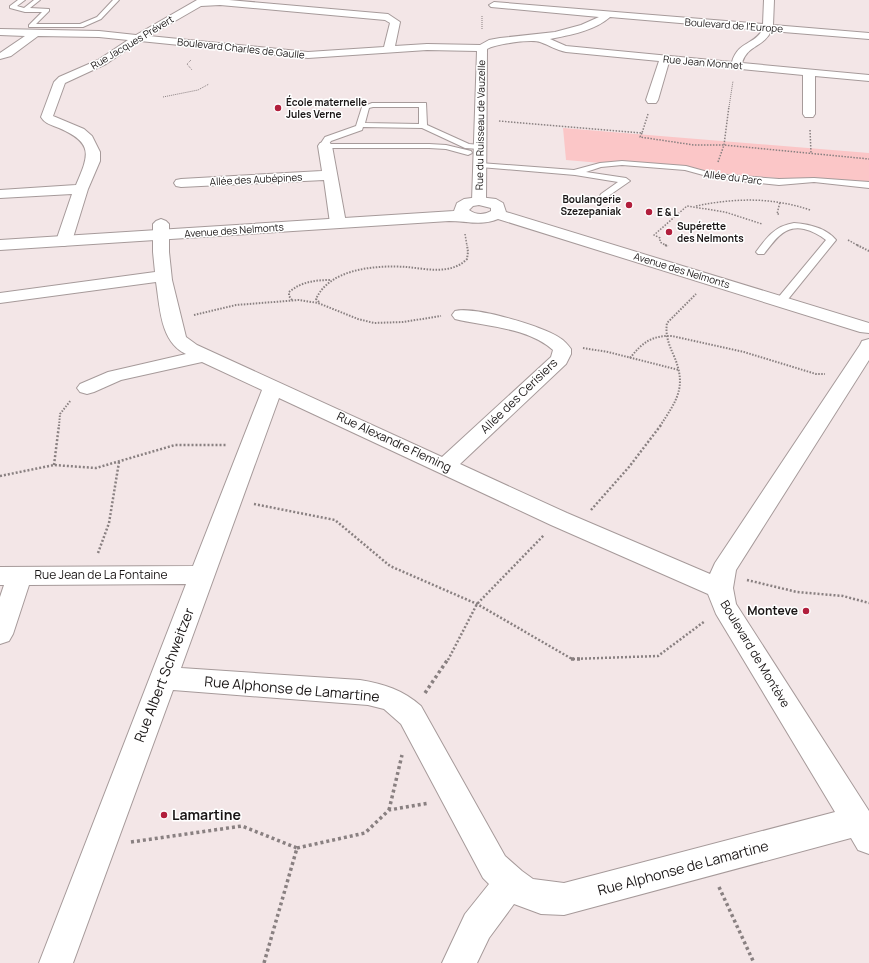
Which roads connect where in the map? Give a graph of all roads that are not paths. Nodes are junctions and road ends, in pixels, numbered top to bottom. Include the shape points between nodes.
1 (22, 0) edge
2 (37, 0) edge
3 (116, 0) edge
4 (769, 0) edge
5 (202, 1) edge
6 (494, 5) dead end
7 (25, 10) junction
8 (603, 12) junction
9 (767, 28) junction
10 (1, 29) edge
11 (37, 32) junction
12 (869, 36) edge
13 (138, 38) junction
14 (540, 38) junction
15 (486, 46) junction
16 (390, 50) junction
17 (0, 56) edge
18 (665, 58) junction
19 (736, 64) junction
20 (809, 73) junction
21 (869, 78) edge
22 (652, 100) road end
23 (809, 114) road end
24 (361, 125) junction
25 (422, 126) junction
26 (325, 146) junction
27 (480, 156) junction
28 (575, 173) junction
29 (330, 175) junction
30 (181, 183) dead end
31 (869, 185) edge
32 (81, 190) junction
33 (0, 194) edge
34 (604, 196) dead end
35 (478, 211) junction
36 (337, 218) junction
37 (160, 230) junction
38 (0, 234) edge
39 (66, 236) junction
40 (0, 245) edge
41 (761, 252) dead end
42 (163, 276) junction
43 (0, 298) edge
44 (781, 301) junction
45 (462, 315) road end
46 (868, 334) edge
47 (203, 356) junction
48 (273, 387) junction
49 (87, 388) road end
50 (445, 466) junction
51 (10, 575) edge
52 (202, 575) junction
53 (723, 588) junction
54 (0, 634) edge
55 (163, 678) junction
56 (864, 830) edge
57 (510, 883) junction
58 (56, 963) edge
59 (459, 963) edge

1 - 7 lane via 12,7
2 - 7 lane
3 - 7 lane via 99,18 82,26 31,26 47,10
4 - 9 street
5 - 13 street, Rue Jacques Prévert
5 - 16 street via 390,18 395,24
6 - 8 street, Boulevard de l'Europe
8 - 9 street, Boulevard de l'Europe
8 - 14 street via 594,23
9 - 12 street, Boulevard de l'Europe
9 - 19 street via 764,36 743,50
10 - 11 street, Boulevard Charles de Gaulle
11 - 13 street, Boulevard Charles de Gaulle via 92,33
11 - 17 street via 7,54
13 - 16 street, Boulevard Charles de Gaulle via 308,55
13 - 32 street, Rue Jacques Prévert via 102,62 61,80 50,108 48,119 79,132 92,148 93,161
14 - 15 street
14 - 18 street, Rue Jean Monnet via 560,48
15 - 16 street, Boulevard Charles de Gaulle
15 - 27 street, Rue du Ruisseau de Vauzelle
18 - 19 street, Rue Jean Monnet
18 - 22 street
19 - 20 street, Rue Jean Monnet
20 - 21 street, Rue Jean Monnet
20 - 23 street
24 - 25 lane
24 - 25 lane via 366,107 372,105 423,105
24 - 26 lane via 328,139 324,143
25 - 27 lane via 468,146
26 - 27 lane via 446,147
26 - 29 street
27 - 28 lane
27 - 35 street, Rue du Ruisseau de Vauzelle
28 - 31 lane, Allée du Parc via 617,163 686,168 714,176 779,182 814,180
28 - 34 lane via 626,181
29 - 30 street, Allée des Aubépines
29 - 36 street
32 - 33 street
32 - 39 street, Rue Jacques Prévert
35 - 36 street, Avenue des Nelmonts via 449,216
35 - 44 street, Avenue des Nelmonts via 542,227
36 - 37 street, Avenue des Nelmonts
37 - 39 street, Avenue des Nelmonts
37 - 42 street, Rue Alexandre Fleming
38 - 39 street, Avenue des Nelmonts
39 - 40 street, Avenue des Nelmonts
41 - 44 lane via 783,228 798,226 821,232 831,240
42 - 43 street
42 - 47 street, Rue Alexandre Fleming via 178,340
44 - 46 street, Avenue des Nelmonts
45 - 50 street, Allée des Cerisiers via 504,322 554,342 562,349 562,354
46 - 53 street
47 - 48 street, Rue Alexandre Fleming
47 - 49 street via 115,376
48 - 50 street, Rue Alexandre Fleming
48 - 52 street, Rue Albert Schweitzer
50 - 53 street, Rue Alexandre Fleming
51 - 52 street, Rue Jean de La Fontaine
51 - 54 street
52 - 55 street, Rue Albert Schweitzer
53 - 56 street, Boulevard de Montève
55 - 57 street, Rue Alphonse de Lamartine via 379,694 391,698 411,715 494,867
55 - 58 street, Rue Albert Schweitzer
56 - 57 street, Rue Alphonse de Lamartine via 708,861 564,900 544,899 526,894
57 - 59 street via 477,926

